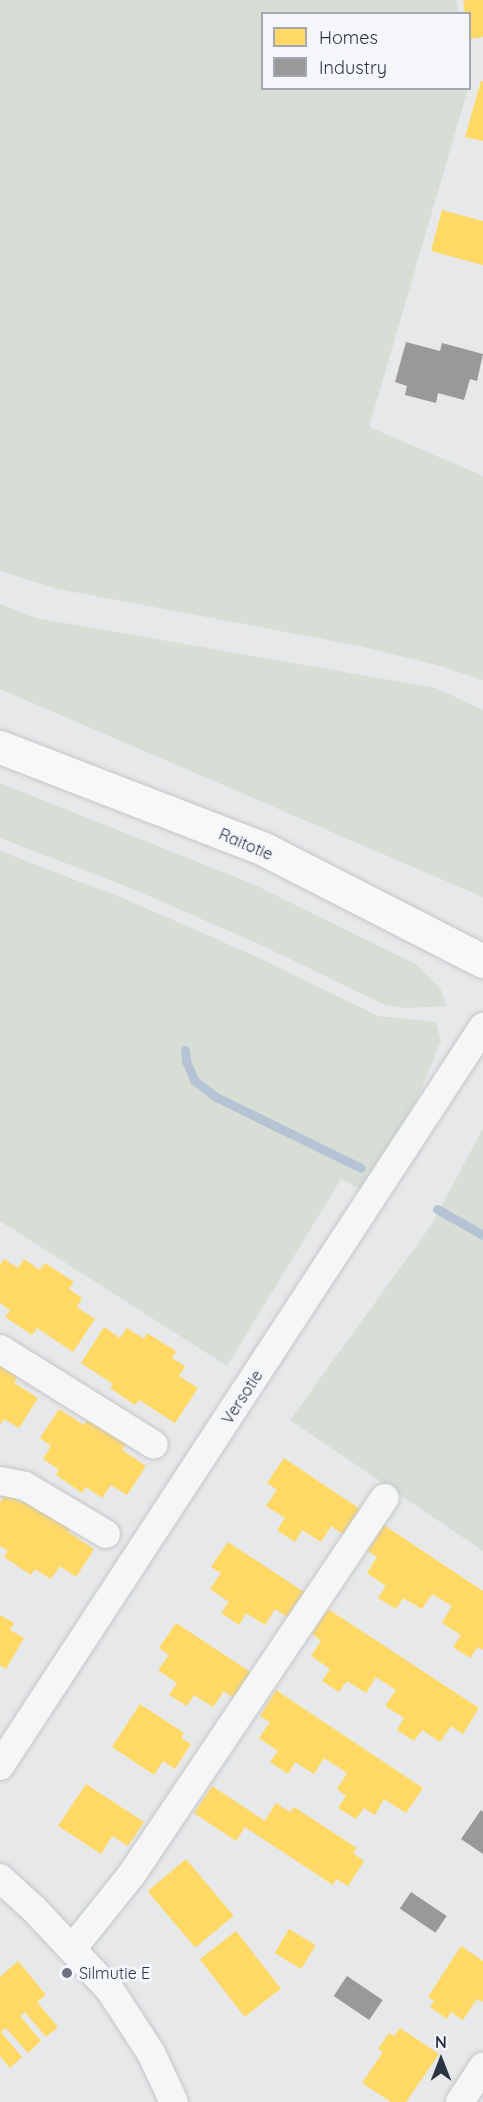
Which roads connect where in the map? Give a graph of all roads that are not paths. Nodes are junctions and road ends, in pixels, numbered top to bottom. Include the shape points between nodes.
1 (0, 747) edge
2 (483, 962) edge
3 (483, 1027) edge
4 (0, 1349) edge
5 (154, 1445) dead end
6 (0, 1481) edge
7 (386, 1498) dead end
8 (106, 1534) dead end
9 (0, 1766) edge
10 (0, 1878) edge
11 (72, 1949) junction
12 (483, 2067) edge
13 (174, 2102) edge
14 (460, 2102) edge

1 - 2 main road, Raitotie via 264,849
3 - 9 street, Versotie
4 - 5 street
6 - 8 street via 25,1486
7 - 11 street via 132,1874
10 - 11 street
11 - 13 street via 110,1990 151,2053
12 - 14 street

